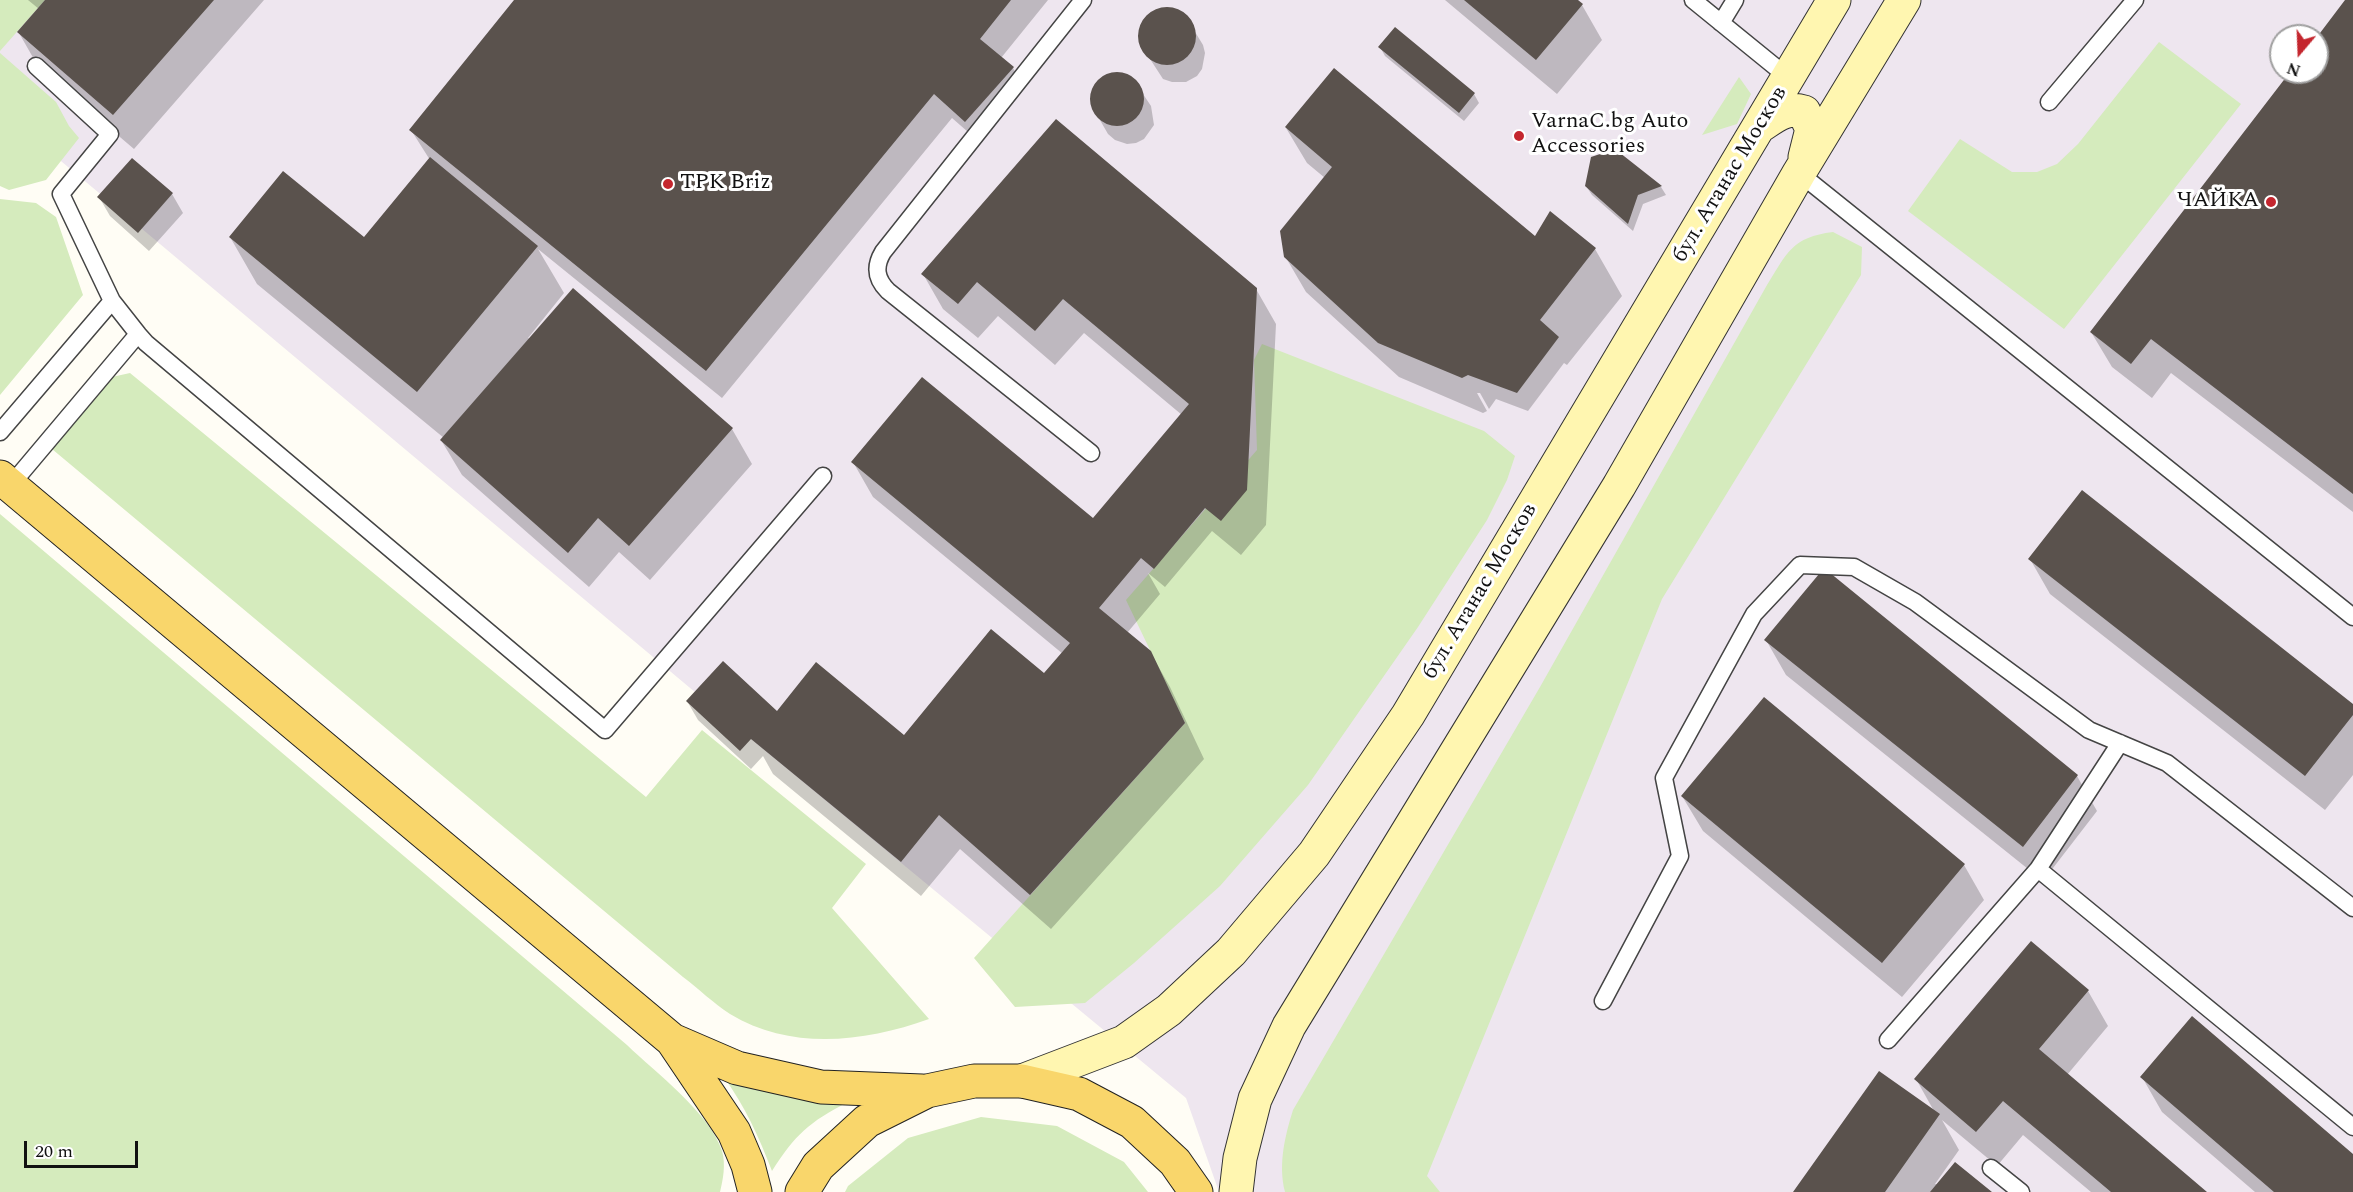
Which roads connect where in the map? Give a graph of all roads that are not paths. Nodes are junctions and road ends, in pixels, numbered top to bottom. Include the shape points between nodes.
1 (1083, 0) edge
2 (1693, 0) edge
3 (1735, 0) edge
4 (1834, 0) edge
5 (1904, 0) edge
6 (2135, 0) edge
7 (1721, 23) junction
8 (36, 66) dead end
9 (1789, 78) junction
10 (2049, 102) dead end
11 (1760, 126) junction
12 (1799, 173) junction
13 (112, 301) junction
14 (138, 334) junction
15 (0, 432) edge
16 (1091, 453) dead end
17 (823, 476) dead end
18 (5, 481) edge
19 (2353, 617) edge
20 (2120, 743) junction
21 (2038, 869) junction
22 (2353, 908) edge
23 (1603, 1001) dead end
24 (672, 1040) junction
25 (1888, 1040) dead end
26 (1022, 1081) junction
27 (927, 1091) junction
28 (2353, 1127) edge
29 (1992, 1168) dead end
30 (755, 1192) edge
31 (802, 1192) edge
32 (1196, 1192) edge
33 (1236, 1192) edge
34 (2021, 1192) edge

1 - 16 lane via 883,252 877,268 888,291
2 - 7 lane
3 - 7 lane
4 - 9 main road, бул. Атанас Москов
5 - 12 main road
6 - 10 lane
7 - 9 lane
8 - 13 lane via 110,134 61,194
9 - 11 main road, бул. Атанас Москов
11 - 12 main road via 1786,110 1804,112 1812,129
11 - 26 main road, бул. Атанас Москов via 1408,716 1314,854 1231,952 1169,1010 1124,1042
12 - 19 lane
12 - 33 main road via 1619,486 1289,1026 1255,1099
13 - 14 lane
13 - 15 lane
14 - 17 lane via 605,730
14 - 18 lane
18 - 24 main road
20 - 21 lane
20 - 22 lane via 2167,763
20 - 23 lane via 2089,730 1915,602 1854,567 1800,565 1754,614 1664,778 1680,856
21 - 25 lane
21 - 28 lane
24 - 27 main road via 737,1068 821,1087
24 - 30 main road via 734,1132
26 - 27 main road via 974,1081
26 - 32 main road via 1079,1094 1132,1122 1175,1162
27 - 31 main road via 867,1121 818,1166
29 - 34 lane

